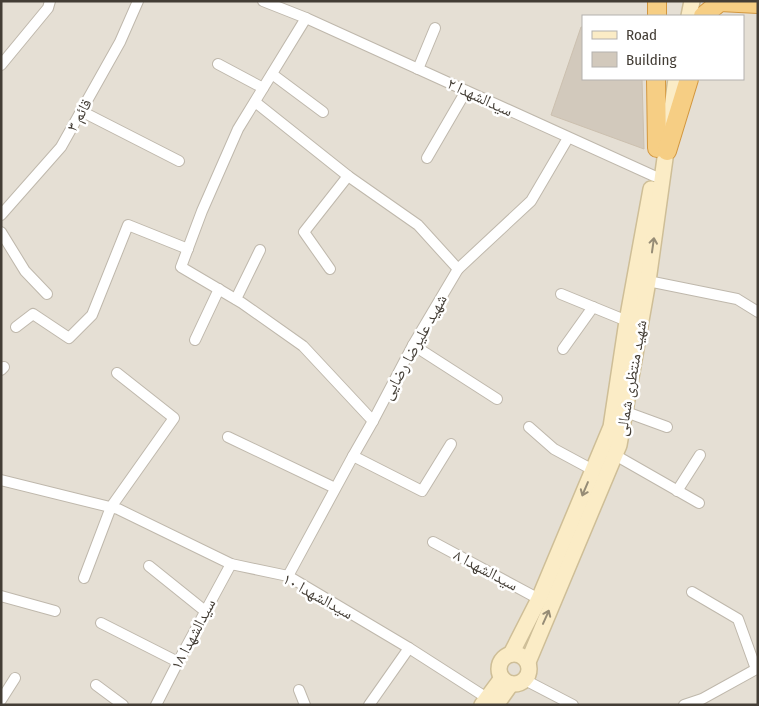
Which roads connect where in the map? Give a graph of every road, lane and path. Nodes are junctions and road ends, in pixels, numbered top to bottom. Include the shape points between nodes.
1 (50, 1) edge
2 (138, 1) edge
3 (263, 1) edge
4 (657, 1) edge
5 (681, 1) edge
6 (692, 1) edge
7 (758, 2) edge
8 (657, 15) edge
9 (679, 15) edge
10 (689, 15) edge
11 (705, 15) edge
12 (306, 18) junction
13 (434, 28) dead end
14 (218, 64) dead end
15 (1, 65) edge
16 (418, 69) junction
17 (272, 74) junction
18 (656, 80) edge
19 (668, 80) edge
20 (676, 80) edge
21 (689, 80) edge
22 (263, 88) junction
23 (466, 91) junction
24 (255, 102) junction
25 (81, 111) junction
26 (323, 112) dead end
27 (568, 138) junction
28 (662, 149) junction
29 (427, 158) dead end
30 (179, 161) dead end
31 (348, 176) junction
32 (654, 176) junction
33 (1, 216) edge
34 (1, 232) edge
35 (188, 249) junction
36 (260, 250) dead end
37 (330, 269) dead end
38 (458, 269) junction
39 (648, 281) junction
40 (218, 289) junction
41 (47, 294) dead end
42 (561, 294) dead end
43 (236, 299) junction
44 (593, 307) junction
45 (758, 312) edge
46 (627, 321) junction
47 (16, 327) dead end
48 (195, 340) dead end
49 (413, 345) junction
50 (563, 349) dead end
51 (118, 373) dead end
52 (498, 399) dead end
53 (626, 412) junction
54 (373, 422) junction
55 (528, 427) dead end
56 (667, 428) dead end
57 (228, 437) dead end
58 (452, 444) dead end
59 (615, 455) junction
60 (700, 455) dead end
61 (353, 456) junction
62 (593, 470) junction
63 (1, 480) edge
64 (335, 488) junction
65 (677, 491) junction
66 (699, 503) dead end
67 (111, 507) junction
68 (433, 542) dead end
69 (231, 564) junction
70 (149, 566) dead end
71 (288, 576) junction
72 (84, 578) dead end
73 (692, 592) dead end
74 (1, 596) edge
75 (539, 599) junction
76 (55, 611) dead end
77 (205, 611) junction
78 (101, 623) dead end
79 (409, 648) junction
80 (511, 654) junction
81 (178, 662) junction
82 (528, 662) junction
83 (757, 669) edge
84 (15, 678) dead end
85 (512, 681) junction
86 (96, 685) dead end
87 (299, 690) dead end
88 (1, 700) edge
89 (704, 702) edge
90 (490, 703) edge
91 (123, 705) edge
92 (156, 705) edge
93 (305, 705) edge
94 (369, 705) edge
95 (573, 705) edge
96 (684, 705) edge

1 - 15 street via 48,8
2 - 25 street, قائم ۳ via 120,42
3 - 12 street, سیدالشهدا ۲
4 - 8 highway
5 - 9 main road
6 - 10 main road
7 - 11 highway via 720,2
12 - 16 street, سیدالشهدا ۲
12 - 17 street
13 - 16 street
14 - 22 street
16 - 23 street, سیدالشهدا ۲
17 - 22 street
17 - 26 street
18 - 28 highway
19 - 28 main road, شهید منتظری شمالی
20 - 28 main road, شهید منتظری شمالی
21 - 28 highway
22 - 24 street
23 - 27 street, سیدالشهدا ۲
23 - 29 street
24 - 31 street
24 - 35 street via 238,129
25 - 30 street
25 - 33 street, قائم ۳ via 61,147
27 - 32 street, سیدالشهدا ۲
27 - 38 street, شهید علیرضا رضایی via 531,201
28 - 32 main road, شهید منتظری شمالی
39 -> 28 main road, شهید منتظری شمالی
31 - 37 street via 304,232
31 - 38 street via 418,225
32 - 46 main road, شهید منتظری شمالی
34 - 41 street via 25,271
35 - 40 street via 181,267
35 - 47 street via 128,225 92,315 69,338 33,314
36 - 43 street
38 - 49 street, شهید علیرضا رضایی
39 - 45 street via 737,299
39 - 53 main road, شهید منتظری شمالی
40 - 43 street
40 - 48 street
42 - 44 street
43 - 54 street via 303,346
44 - 46 street
44 - 50 street
46 - 62 main road, شهید منتظری شمالی via 611,427
49 - 52 street
49 - 54 street, شهید علیرضا رضایی
51 - 67 street via 174,418
53 - 56 street
53 - 59 main road, شهید منتظری شمالی
54 - 61 street, شهید علیرضا رضایی
55 - 62 street via 554,449
57 - 64 street
58 - 61 street via 422,491
59 - 65 street
82 -> 59 main road, شهید منتظری شمالی
60 - 65 street
61 - 64 street, شهید علیرضا رضایی
62 -> 75 main road, شهید منتظری شمالی
63 - 67 street, سیدالشهدا ۱۰
64 - 71 street, شهید علیرضا رضایی
65 - 66 street
67 - 69 street, سیدالشهدا ۱۰
67 - 72 street
68 - 75 street, سیدالشهدا ۸
69 - 71 street, سیدالشهدا ۱۰
69 - 77 street, سیدالشهدا ۱۸
70 - 77 street
71 - 79 street, سیدالشهدا ۱۰
73 - 83 street via 738,618
74 - 76 street
75 - 80 main road, شهید منتظری شمالی
77 - 81 street, سیدالشهدا ۱۸
78 - 81 street
79 - 90 street, سیدالشهدا ۱۰
79 - 94 street
80 - 82 main road via 521,655
80 - 85 main road via 506,655 498,668
81 - 92 street, سیدالشهدا ۱۸
82 - 85 main road via 529,671
83 - 89 street
84 - 88 street
85 - 90 main road
85 - 95 street
86 - 91 street
87 - 93 street
89 - 96 street

